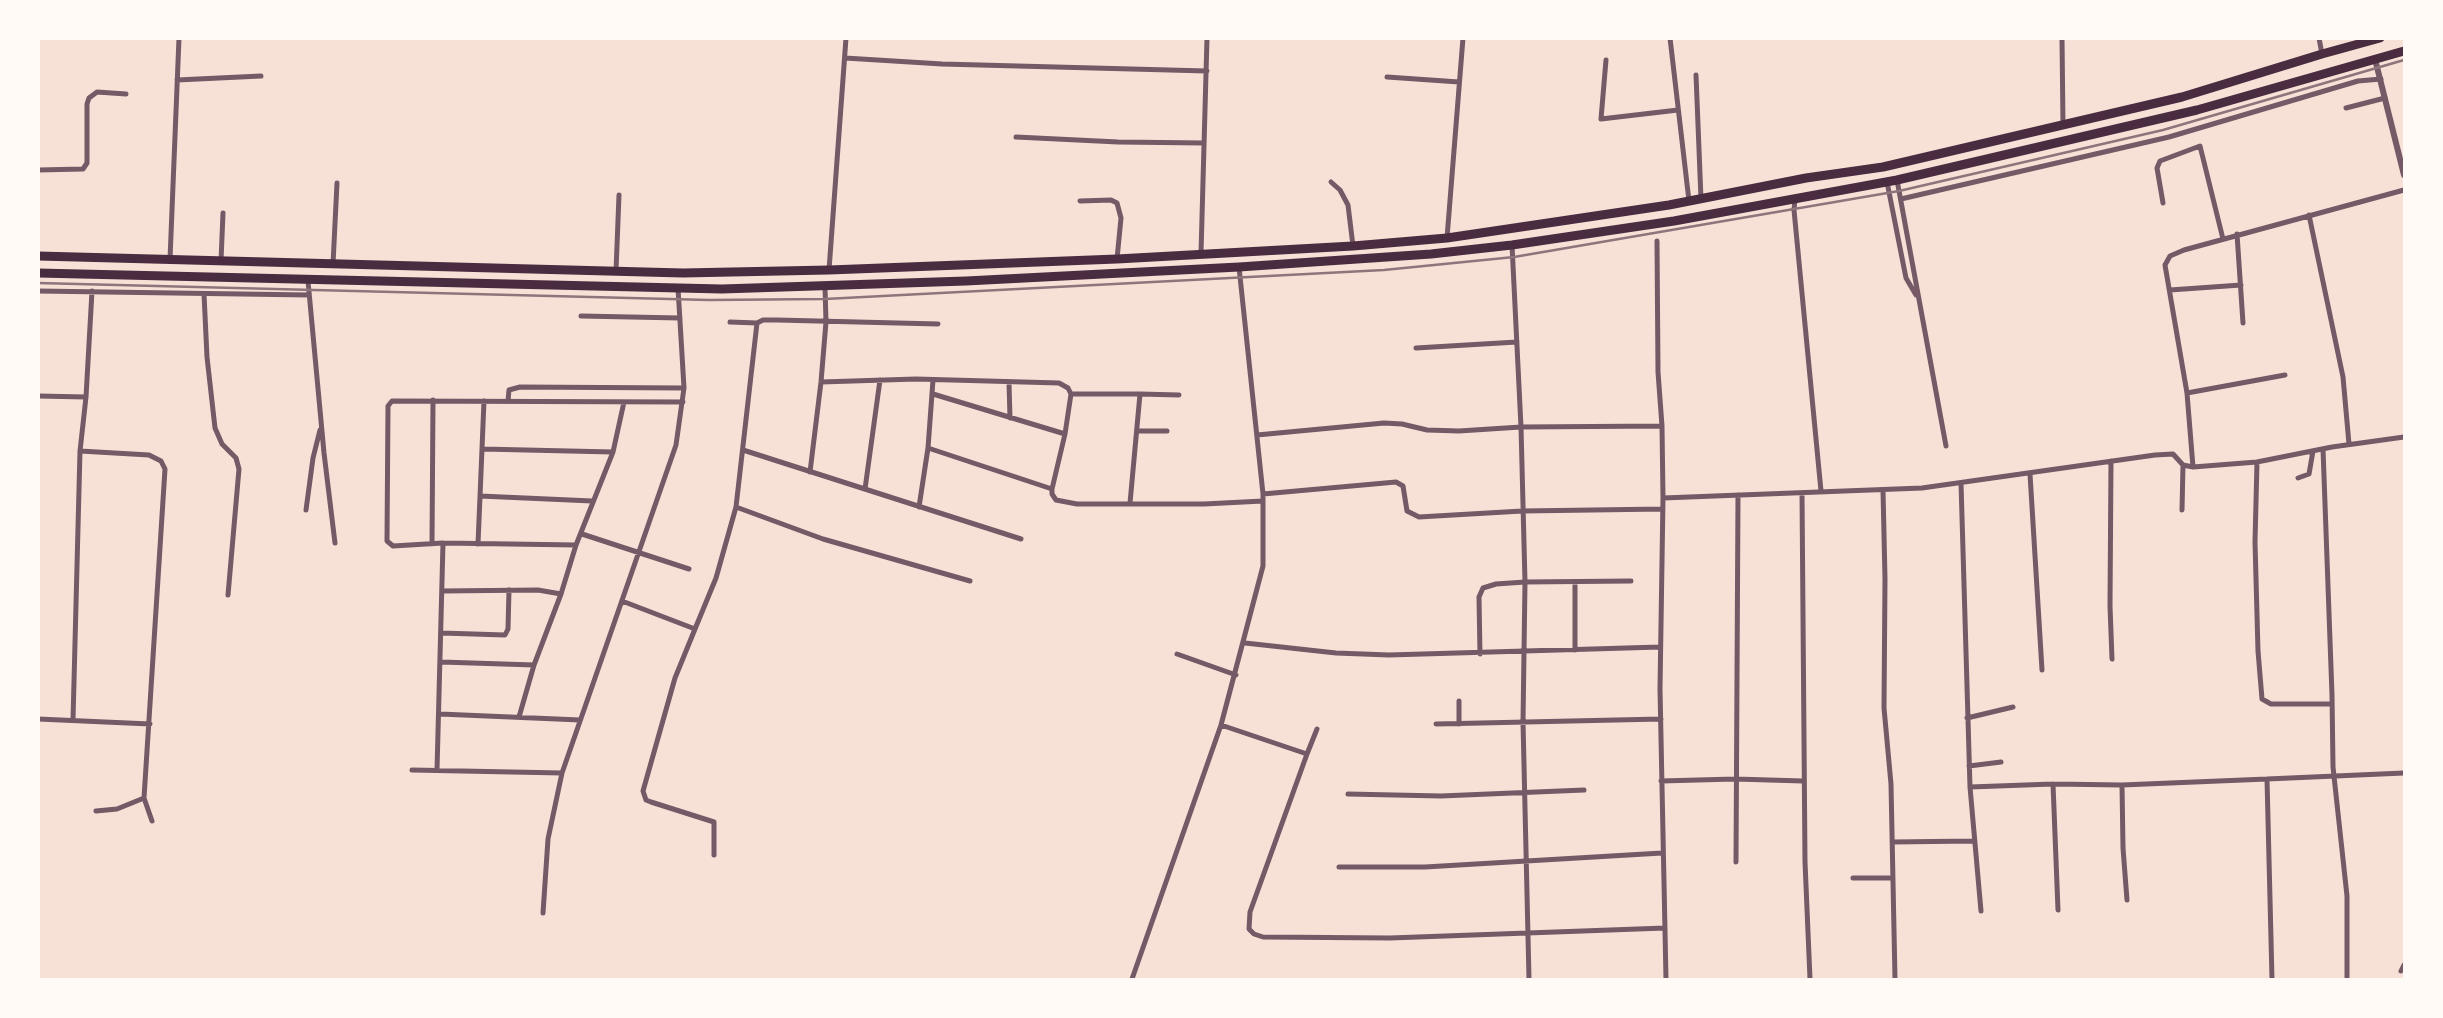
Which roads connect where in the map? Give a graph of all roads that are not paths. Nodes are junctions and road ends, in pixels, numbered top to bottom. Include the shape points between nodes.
1 (179, 38) edge
2 (846, 38) edge
3 (1207, 38) edge
4 (1463, 38) edge
5 (1670, 38) edge
6 (2062, 38) edge
7 (2319, 38) edge
8 (2380, 38) edge
9 (2404, 51) edge
10 (2322, 54) junction
11 (845, 58) junction
12 (2375, 59) junction
13 (1606, 60) dead end
14 (1207, 71) junction
15 (1696, 75) dead end
16 (261, 76) dead end
17 (1387, 76) dead end
18 (2381, 79) junction
19 (177, 80) junction
20 (1459, 82) junction
21 (126, 94) dead end
22 (2385, 98) junction
23 (2346, 108) dead end
24 (1678, 110) junction
25 (2063, 125) junction
26 (1016, 137) dead end
27 (1205, 143) junction
28 (38, 170) edge
29 (2404, 175) edge
30 (1892, 181) junction
31 (1331, 182) dead end
32 (337, 183) dead end
33 (2404, 190) edge
34 (619, 195) dead end
35 (1702, 199) junction
36 (1795, 199) junction
37 (1901, 199) junction
38 (1080, 201) dead end
39 (1689, 201) junction
40 (2164, 203) dead end
41 (1669, 205) junction
42 (1639, 209) junction
43 (223, 213) dead end
44 (2309, 215) junction
45 (1905, 219) junction
46 (1674, 221) junction
47 (1895, 221) junction
48 (1640, 226) junction
49 (2237, 234) junction
50 (1447, 238) junction
51 (2222, 239) junction
52 (1657, 241) dead end
53 (1512, 245) junction
54 (1353, 246) junction
55 (1201, 253) junction
56 (38, 256) edge
57 (170, 259) junction
58 (1117, 259) junction
59 (220, 261) junction
60 (333, 264) junction
61 (452, 267) junction
62 (472, 267) junction
63 (1239, 267) junction
64 (829, 270) junction
65 (616, 271) junction
66 (38, 273) edge
67 (308, 281) junction
68 (451, 284) junction
69 (472, 285) junction
70 (2241, 285) junction
71 (825, 287) junction
72 (678, 288) junction
73 (2170, 290) junction
74 (38, 291) edge
75 (92, 291) junction
76 (204, 294) junction
77 (309, 295) junction
78 (1917, 298) junction
79 (581, 316) dead end
80 (680, 318) junction
81 (730, 322) dead end
82 (826, 322) junction
83 (757, 323) junction
84 (2243, 323) dead end
85 (938, 324) dead end
86 (1517, 342) junction
87 (1416, 348) dead end
88 (2285, 374) dead end
89 (880, 380) junction
90 (933, 380) junction
91 (821, 382) junction
92 (1009, 383) junction
93 (684, 388) junction
94 (2187, 393) junction
95 (933, 394) junction
96 (1071, 394) junction
97 (1140, 394) junction
98 (1179, 395) dead end
99 (38, 396) edge
100 (86, 397) junction
101 (433, 400) junction
102 (484, 401) junction
103 (508, 401) junction
104 (624, 402) junction
105 (683, 402) junction
106 (1010, 418) junction
107 (322, 424) junction
108 (1662, 426) junction
109 (1521, 427) junction
110 (1137, 431) junction
111 (1167, 431) dead end
112 (1065, 434) junction
113 (1257, 435) junction
114 (2404, 437) edge
115 (2349, 444) junction
116 (1946, 446) dead end
117 (482, 449) junction
118 (928, 449) junction
119 (2323, 449) junction
120 (743, 450) junction
121 (80, 451) junction
122 (2313, 451) junction
123 (613, 452) junction
124 (2111, 461) junction
125 (2257, 462) junction
126 (2183, 465) junction
127 (2193, 467) junction
128 (810, 472) junction
129 (2031, 474) junction
130 (2298, 478) dead end
131 (1961, 483) junction
132 (865, 489) junction
133 (1052, 489) junction
134 (1821, 491) junction
135 (1883, 491) junction
136 (1802, 493) junction
137 (1738, 495) junction
138 (480, 496) junction
139 (1263, 498) junction
140 (1663, 498) junction
141 (592, 501) junction
142 (1130, 503) junction
143 (736, 507) junction
144 (919, 507) junction
145 (1662, 509) junction
146 (306, 510) dead end
147 (2182, 510) dead end
148 (1522, 511) junction
149 (582, 534) junction
150 (1021, 539) dead end
151 (335, 543) dead end
152 (443, 543) junction
153 (432, 544) junction
154 (478, 544) junction
155 (576, 545) junction
156 (639, 551) junction
157 (689, 569) dead end
158 (970, 580) dead end
159 (1525, 582) junction
160 (1575, 582) junction
161 (1631, 582) dead end
162 (509, 590) junction
163 (442, 591) junction
164 (561, 594) junction
165 (228, 595) dead end
166 (621, 601) junction
167 (695, 629) junction
168 (441, 634) junction
169 (1245, 643) junction
170 (1660, 648) junction
171 (1575, 650) junction
172 (1524, 653) junction
173 (1177, 654) dead end
174 (1480, 654) junction
175 (2112, 659) dead end
176 (441, 662) junction
177 (534, 665) junction
178 (2042, 670) dead end
179 (1236, 675) junction
180 (1459, 701) dead end
181 (2332, 704) junction
182 (2013, 707) dead end
183 (440, 714) junction
184 (519, 717) junction
185 (1967, 718) junction
186 (38, 719) edge
187 (1661, 719) junction
188 (73, 720) junction
189 (580, 720) junction
190 (1523, 722) junction
191 (150, 724) junction
192 (1222, 724) junction
193 (1436, 724) dead end
194 (1459, 724) junction
195 (1317, 729) dead end
196 (1307, 754) junction
197 (2001, 762) dead end
198 (1969, 766) junction
199 (412, 770) dead end
200 (437, 770) junction
201 (562, 773) junction
202 (2404, 773) edge
203 (2334, 777) junction
204 (1735, 779) junction
205 (2267, 779) junction
206 (1661, 781) junction
207 (1803, 781) junction
208 (2053, 784) junction
209 (2122, 785) junction
210 (1970, 787) junction
211 (1584, 790) dead end
212 (1524, 791) junction
213 (1348, 794) dead end
214 (144, 798) junction
215 (96, 811) dead end
216 (152, 821) dead end
217 (1974, 841) junction
218 (1892, 842) junction
219 (1662, 853) junction
220 (714, 855) dead end
221 (1525, 862) junction
222 (1736, 862) dead end
223 (1339, 867) dead end
224 (1853, 878) dead end
225 (1893, 878) junction
226 (2127, 900) dead end
227 (2058, 910) dead end
228 (1981, 911) dead end
229 (543, 912) dead end
230 (1665, 928) junction
231 (1527, 932) junction
232 (1132, 979) edge
233 (1529, 979) edge
234 (1666, 979) edge
235 (1810, 979) edge
236 (1895, 979) edge
237 (2272, 979) edge
238 (2347, 979) edge

1 - 19 street
2 - 11 street
3 - 14 street
4 - 20 street
5 - 24 street
6 - 25 street
7 - 10 street
8 - 10 highway
9 - 12 highway
10 - 25 highway via 2182,97
11 - 14 street
11 - 64 street
12 - 18 street
12 - 30 highway via 2196,110
13 - 24 street via 1601,119
14 - 27 street
15 - 35 street
16 - 19 street
17 - 20 street
18 - 22 street
18 - 37 street via 2358,80 2169,136
19 - 57 street
20 - 50 street
21 - 28 street via 97,92 89,98 83,170
22 - 23 street
22 - 29 street
24 - 39 street
25 - 35 highway via 1883,167
26 - 27 street
27 - 55 street
30 - 36 highway
30 - 37 street
30 - 47 street
31 - 54 street via 1348,205
32 - 60 street
33 - 44 street
34 - 65 street
35 - 39 highway
36 - 46 highway
36 - 134 street
37 - 45 street
38 - 58 street via 1111,200 1117,204 1121,218
39 - 41 highway
40 - 51 street via 2157,168 2161,161 2200,146
41 - 42 highway
41 - 46 highway via 1667,215
42 - 48 highway via 1644,220
42 - 50 highway
43 - 59 street
44 - 49 street
44 - 115 street via 2343,377
45 - 47 street
45 - 78 street
46 - 48 highway
47 - 78 street via 1906,278
48 - 53 highway
49 - 51 street
49 - 70 street
50 - 54 highway
51 - 73 street via 2170,256 2165,265
52 - 108 street
53 - 63 highway
53 - 86 street
54 - 55 highway
55 - 58 highway
56 - 57 highway
57 - 59 highway
58 - 64 highway
59 - 60 highway
60 - 61 highway
61 - 62 highway
61 - 68 highway
62 - 65 highway
62 - 69 highway
63 - 71 highway
63 - 113 street
64 - 65 highway
66 - 67 highway
67 - 68 highway
67 - 77 street
68 - 69 highway
69 - 72 highway
70 - 73 street
70 - 84 street
71 - 72 highway
71 - 82 street
72 - 80 street
73 - 94 street
74 - 75 street
75 - 76 street
75 - 100 street
76 - 77 street
76 - 165 street via 215,428 239,470
77 - 107 street
78 - 116 street
79 - 80 street
80 - 93 street
81 - 83 street
82 - 83 street
82 - 85 street
82 - 91 street
83 - 120 street
86 - 87 street
86 - 109 street
88 - 94 street
89 - 90 street
89 - 91 street
89 - 132 street
90 - 92 street
90 - 95 street
91 - 128 street
92 - 96 street via 1059,383
92 - 106 street
93 - 103 street via 520,387 509,390
93 - 105 street
94 - 127 street
95 - 106 street
95 - 118 street
96 - 97 street
96 - 112 street
97 - 98 street
97 - 110 street
99 - 100 street
100 - 121 street
101 - 102 street
101 - 153 street
101 - 153 street via 390,403 387,514 388,544
102 - 103 street
102 - 117 street
103 - 104 street
104 - 105 street
104 - 123 street
105 - 156 street via 673,459
106 - 112 street
107 - 146 street
107 - 151 street
108 - 109 street
108 - 140 street
109 - 113 street via 1427,430 1384,423
109 - 148 street
110 - 111 street
110 - 142 street
112 - 133 street
113 - 139 street
114 - 115 street
115 - 119 street
117 - 123 street
117 - 138 street
118 - 133 street
118 - 144 street
119 - 122 street
119 - 181 street
120 - 128 street
120 - 143 street
121 - 188 street
121 - 191 street via 149,455 162,461 165,469
122 - 125 street
122 - 130 street via 2309,474
123 - 141 street
124 - 126 street via 2173,454
124 - 129 street
124 - 175 street
125 - 127 street
125 - 181 street via 2255,542 2262,699 2272,704
126 - 127 street
126 - 147 street
128 - 132 street
129 - 131 street
129 - 178 street
131 - 135 street
131 - 185 street
132 - 144 street
133 - 142 street via 1054,498 1062,502
134 - 135 street
134 - 136 street
135 - 218 street via 1884,708
136 - 137 street
136 - 207 street
137 - 140 street
137 - 204 street
138 - 141 street
138 - 154 street
139 - 142 street via 1204,504
139 - 148 street via 1396,482 1404,486 1407,512 1415,516
139 - 169 street via 1263,566
140 - 145 street
141 - 149 street
143 - 158 street via 822,539
143 - 167 street via 716,578
144 - 150 street
145 - 148 street
145 - 170 street
148 - 159 street
149 - 155 street
149 - 156 street
152 - 153 street
152 - 154 street
152 - 163 street
154 - 155 street
155 - 164 street
156 - 157 street
156 - 166 street
159 - 160 street
159 - 172 street
159 - 174 street via 1496,584 1480,592
160 - 161 street
160 - 171 street
162 - 163 street
162 - 164 street
162 - 168 street via 505,635
163 - 168 street
164 - 177 street
166 - 167 street
166 - 189 street
167 - 220 street via 675,678 643,791 646,800 714,822
168 - 176 street
169 - 174 street via 1352,654
169 - 179 street
170 - 171 street
170 - 187 street
171 - 172 street
172 - 174 street
172 - 190 street
173 - 179 street
176 - 177 street
176 - 183 street
177 - 184 street
179 - 192 street
180 - 194 street
181 - 203 street
182 - 185 street
183 - 184 street
183 - 200 street
184 - 189 street
185 - 198 street
186 - 188 street
187 - 190 street
187 - 206 street
188 - 191 street
189 - 201 street
190 - 194 street
190 - 212 street
191 - 214 street
192 - 196 street
192 - 232 street
193 - 194 street
195 - 196 street
196 - 231 street via 1250,912 1249,929 1254,934 1390,938
197 - 198 street
198 - 210 street
199 - 200 street
200 - 201 street
201 - 229 street via 548,839
202 - 203 street
203 - 205 street
203 - 238 street via 2347,896
204 - 206 street
204 - 207 street
204 - 222 street
205 - 209 street
205 - 237 street
206 - 219 street
207 - 235 street
208 - 209 street
208 - 210 street
208 - 227 street
209 - 226 street
210 - 217 street
211 - 212 street
212 - 213 street via 1441,796
212 - 221 street
214 - 215 street via 117,809
214 - 216 street
217 - 218 street
217 - 228 street
218 - 225 street
219 - 221 street
219 - 230 street
221 - 223 street
221 - 231 street
224 - 225 street
225 - 236 street
230 - 231 street
230 - 234 street
231 - 233 street

